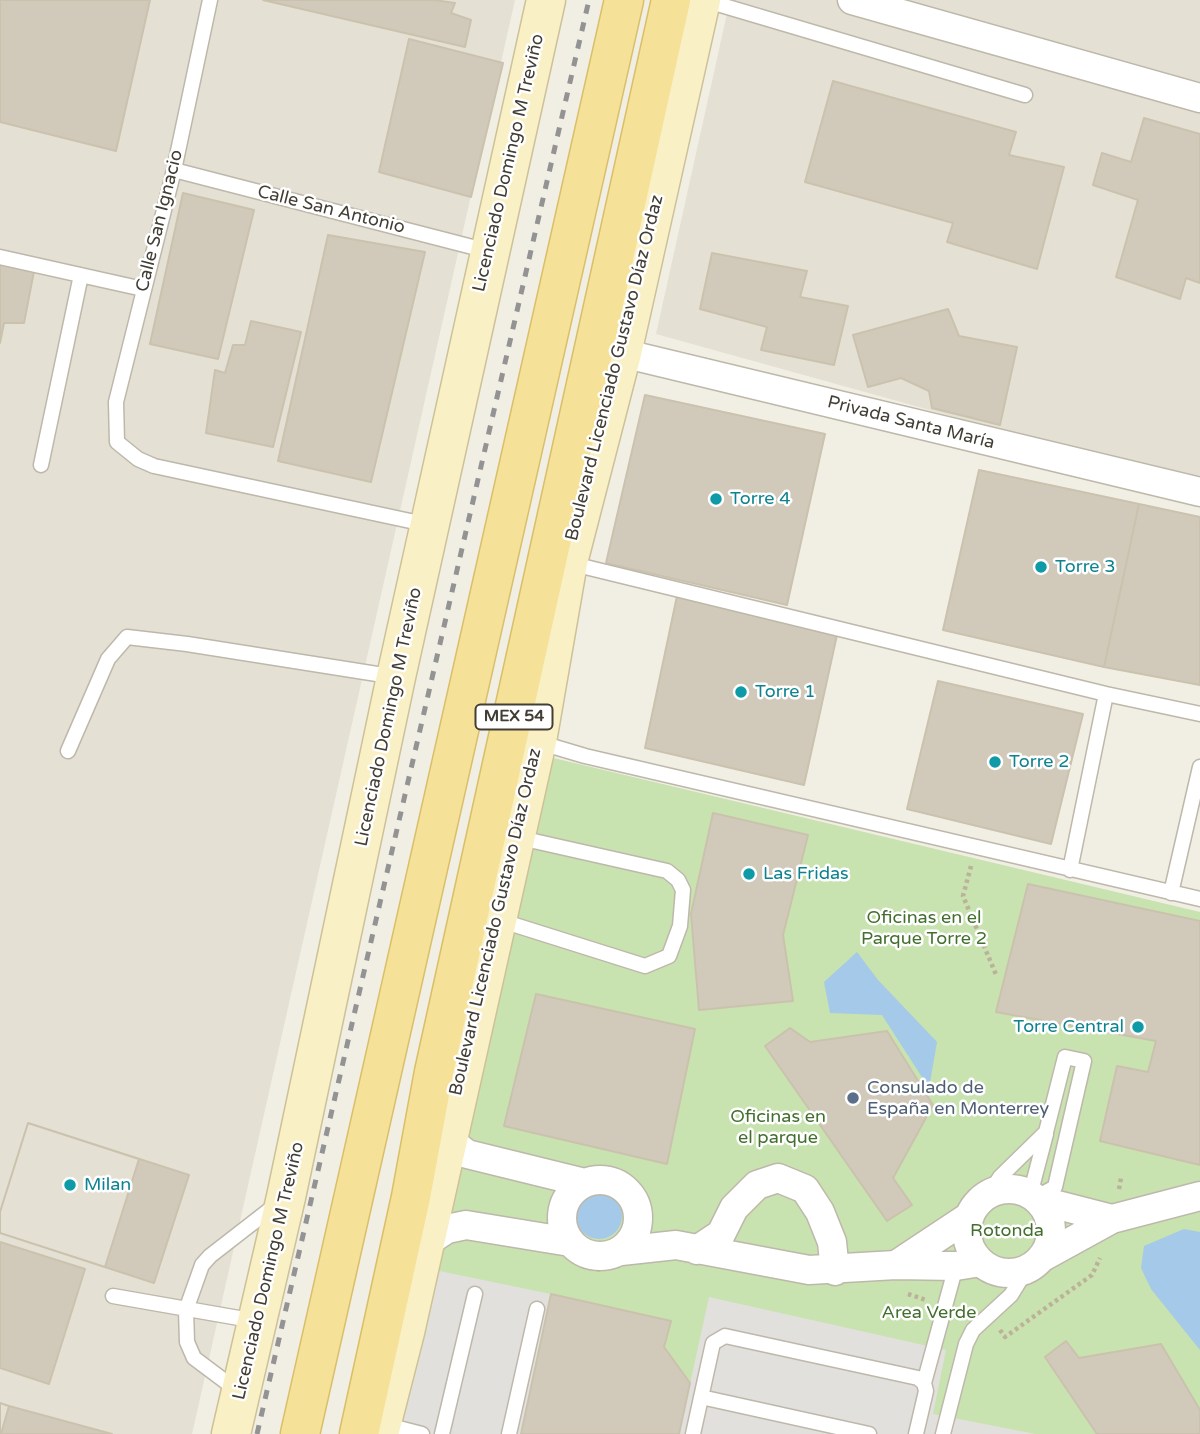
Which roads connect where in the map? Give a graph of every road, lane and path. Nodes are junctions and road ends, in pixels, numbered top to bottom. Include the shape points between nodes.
1 (210, 0) edge
2 (546, 0) edge
3 (624, 0) edge
4 (671, 0) edge
5 (702, 0) edge
6 (852, 0) edge
7 (1025, 95) dead end
8 (1200, 98) edge
9 (174, 170) junction
10 (488, 251) junction
11 (0, 257) edge
12 (81, 275) junction
13 (144, 289) junction
14 (622, 353) junction
15 (41, 465) dead end
16 (1200, 492) edge
17 (430, 525) junction
18 (568, 562) junction
19 (396, 677) junction
20 (1106, 694) junction
21 (1200, 714) edge
22 (537, 741) junction
23 (68, 751) dead end
24 (1200, 767) edge
25 (516, 837) junction
26 (976, 848) junction
27 (1070, 870) junction
28 (1171, 892) junction
29 (1200, 899) edge
30 (498, 919) junction
31 (997, 977) dead end
32 (1046, 1132) junction
33 (449, 1139) junction
34 (585, 1183) junction
35 (989, 1194) junction
36 (1200, 1196) edge
37 (286, 1197) junction
38 (1035, 1197) junction
39 (637, 1206) junction
40 (1112, 1219) junction
41 (968, 1225) junction
42 (570, 1242) junction
43 (424, 1244) junction
44 (687, 1248) junction
45 (621, 1251) junction
46 (1034, 1263) junction
47 (969, 1264) junction
48 (896, 1265) junction
49 (835, 1271) junction
50 (475, 1294) dead end
51 (113, 1296) dead end
52 (537, 1309) dead end
53 (186, 1310) junction
54 (257, 1321) junction
55 (924, 1383) junction
56 (309, 1393) junction
57 (241, 1394) junction
58 (701, 1397) junction
59 (373, 1431) edge
60 (231, 1434) edge
61 (300, 1434) edge
62 (326, 1434) edge
63 (422, 1434) edge
64 (442, 1434) edge
65 (509, 1434) edge
66 (694, 1434) edge
67 (869, 1434) edge
68 (916, 1434) edge
69 (943, 1434) edge

1 - 9 lane, Calle San Ignacio
2 - 10 main road, Licenciado Domingo M Treviño
3 - 56 main road, MEX 54
4 - 59 main road, Boulevard Licenciado Gustavo Díaz Ordaz / MEX 54 via 433,1072
5 - 7 lane
5 - 14 main road, Boulevard Licenciado Gustavo Díaz Ordaz
6 - 8 street
9 - 10 lane, Calle San Antonio
9 - 13 lane, Calle San Ignacio
10 - 17 main road, Licenciado Domingo M Treviño
11 - 12 lane
12 - 13 lane
12 - 15 lane
13 - 17 lane, Calle San Ignacio via 116,402 117,442 154,466
14 - 16 street, Privada Santa María
14 - 18 main road, Boulevard Licenciado Gustavo Díaz Ordaz
17 - 19 main road, Licenciado Domingo M Treviño
18 - 20 lane
18 - 22 main road, Boulevard Licenciado Gustavo Díaz Ordaz
19 - 23 lane via 127,638 108,659
19 - 37 main road, Licenciado Domingo M Treviño
20 - 21 lane
20 - 27 lane
22 - 25 main road, Boulevard Licenciado Gustavo Díaz Ordaz
22 - 26 lane
24 - 28 lane
25 - 30 main road, Boulevard Licenciado Gustavo Díaz Ordaz
25 - 30 lane via 667,871 683,890 680,926 669,956 645,966
26 - 27 lane
26 - 31 path via 964,896
27 - 28 lane
28 - 29 lane
30 - 33 main road, Boulevard Licenciado Gustavo Díaz Ordaz
32 - 35 lane
32 - 38 lane
32 - 38 lane via 1065,1057 1084,1060 1055,1187
33 - 34 street via 467,1154
33 - 43 main road, Boulevard Licenciado Gustavo Díaz Ordaz
34 - 39 street via 609,1180 622,1186
34 - 42 street via 565,1206 564,1231
35 - 38 street via 1009,1188
35 - 41 street via 978,1203
36 - 40 street
37 - 53 lane via 202,1265
37 - 54 main road, Licenciado Domingo M Treviño
38 - 40 street
38 - 46 street via 1050,1221 1051,1236
39 - 44 street
39 - 45 street via 635,1234
40 - 46 street
41 - 47 street
41 - 48 street
42 - 43 street via 466,1226 447,1228
42 - 45 street via 595,1255
43 - 59 main road, Boulevard Licenciado Gustavo Díaz Ordaz
44 - 45 street
44 - 49 street
44 - 49 street via 721,1234 734,1208 757,1185 778,1178 805,1189 820,1212 832,1242
46 - 47 street via 1001,1272
46 - 69 lane via 1011,1295 973,1330
47 - 48 street
47 - 55 lane
48 - 49 street
50 - 64 lane
51 - 53 lane
52 - 65 lane
53 - 54 lane
53 - 57 lane via 187,1342 194,1358
54 - 57 main road, Licenciado Domingo M Treviño
55 - 58 lane via 725,1336 713,1343
55 - 68 lane
56 - 61 main road, MEX 54
56 - 62 main road via 324,1417
57 - 60 main road, Licenciado Domingo M Treviño
58 - 66 lane
58 - 67 lane
59 - 63 lane

